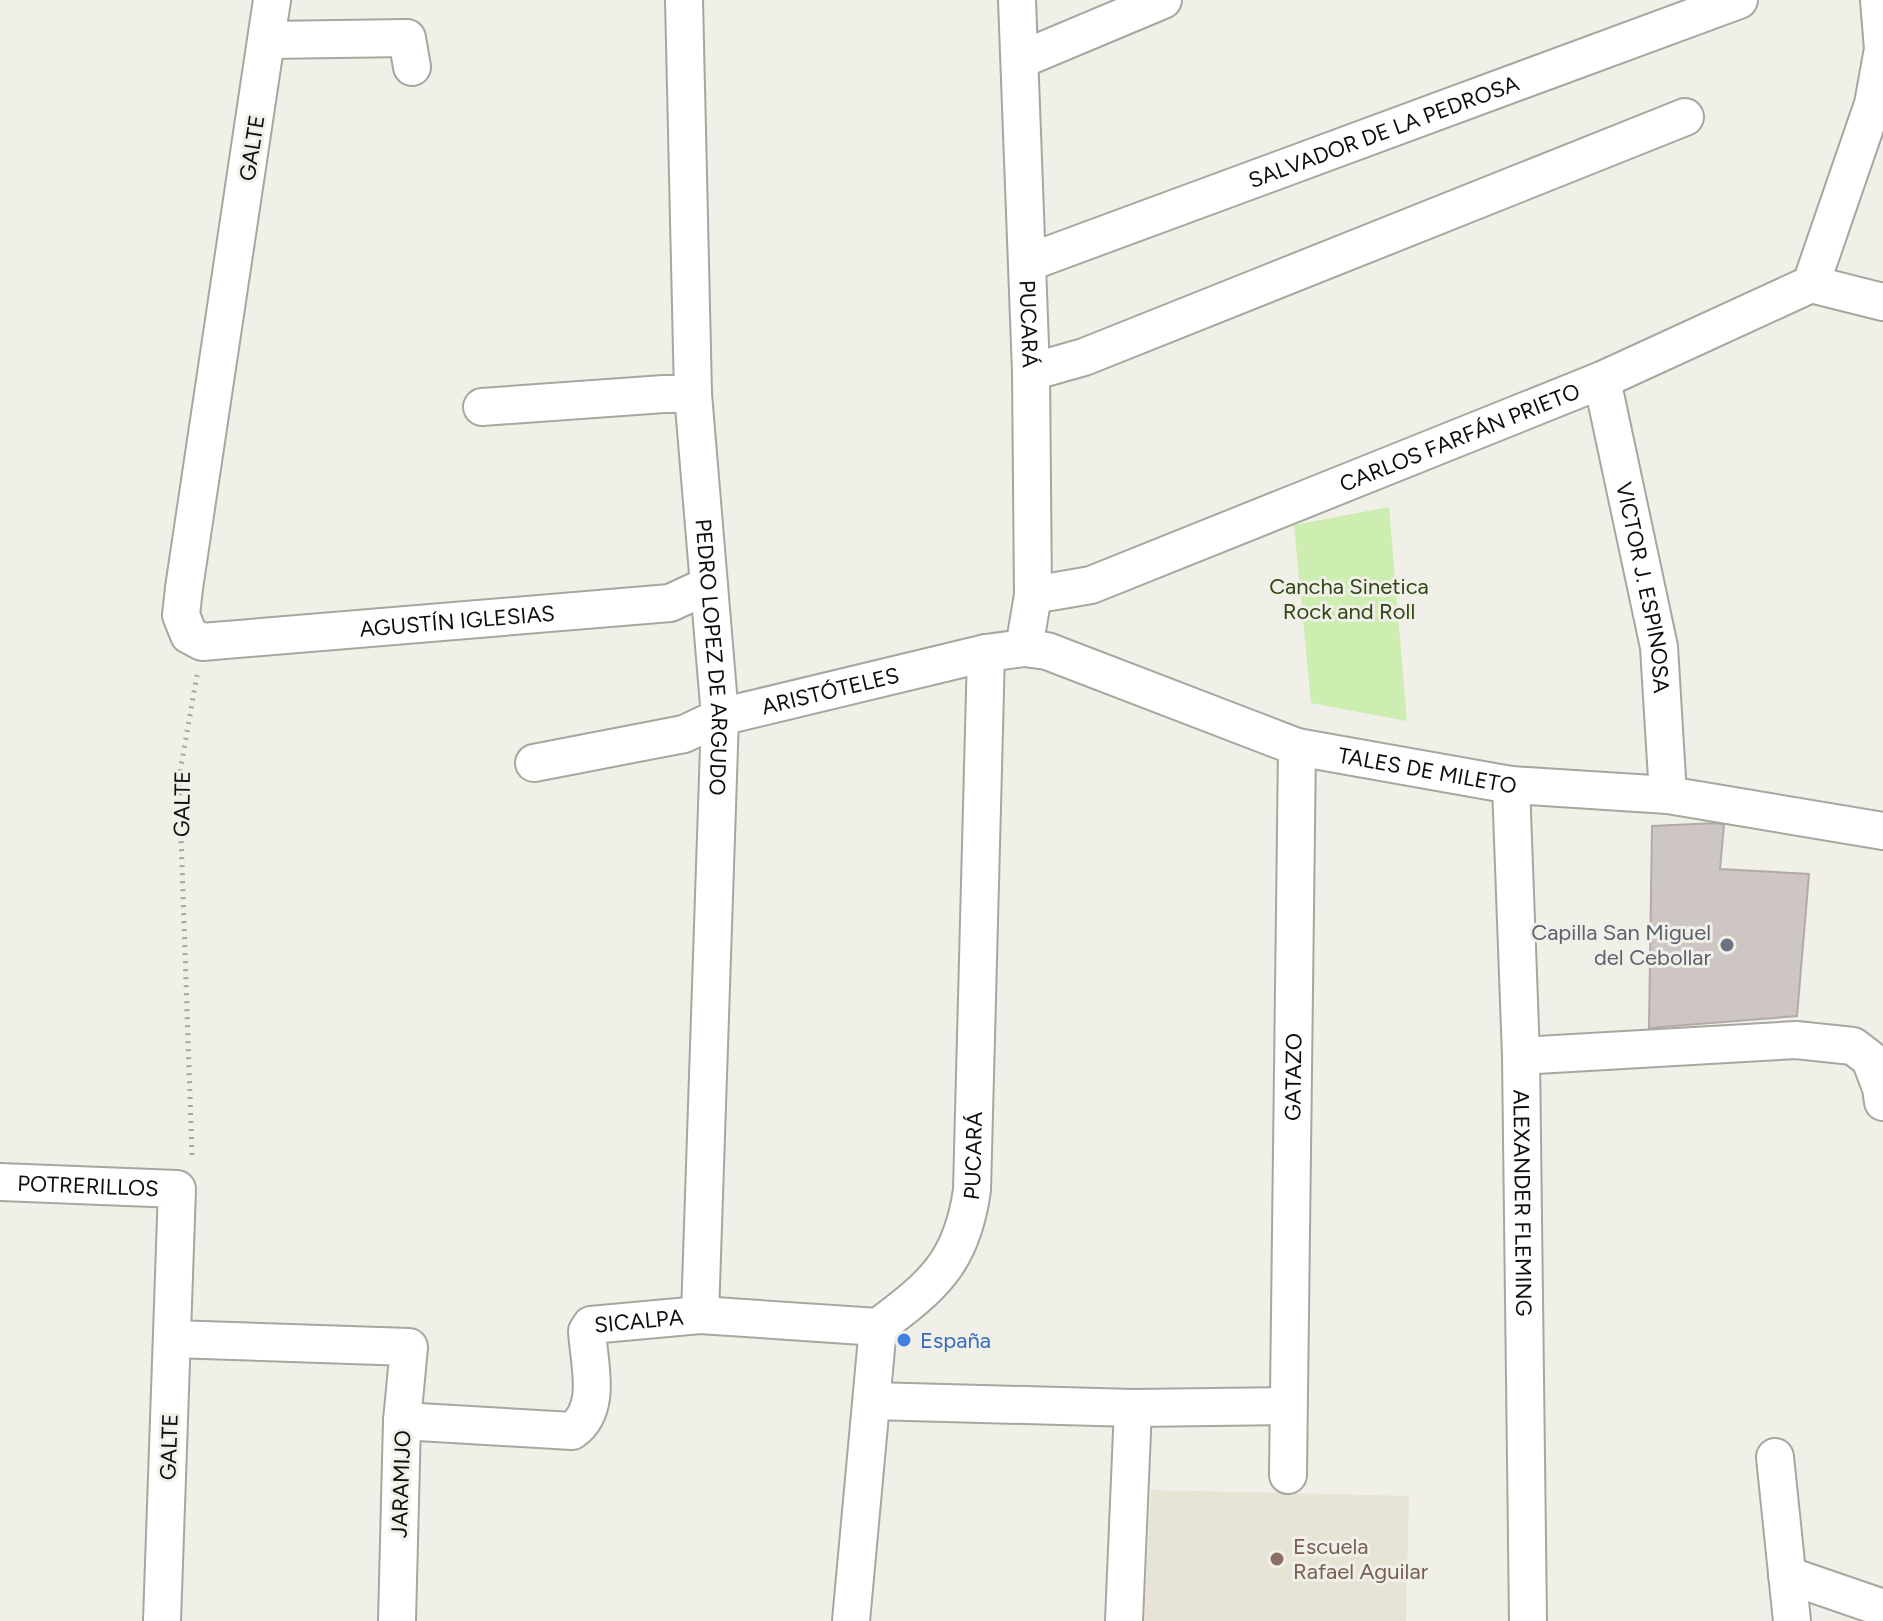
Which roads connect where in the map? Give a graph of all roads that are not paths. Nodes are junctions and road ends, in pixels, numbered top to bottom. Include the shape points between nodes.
1 (272, 0) edge
2 (684, 0) edge
3 (1017, 0) edge
4 (1163, 0) edge
5 (1739, 0) edge
6 (1879, 0) edge
7 (268, 40) junction
8 (1020, 60) junction
9 (412, 67) dead end
10 (1685, 117) dead end
11 (1027, 263) junction
12 (1811, 284) junction
13 (1883, 302) edge
14 (1031, 372) junction
15 (1602, 380) junction
16 (693, 394) junction
17 (482, 407) dead end
18 (709, 585) junction
19 (1033, 595) junction
20 (202, 642) joint
21 (1024, 648) junction
22 (986, 653) junction
23 (720, 717) junction
24 (1297, 747) junction
25 (534, 763) dead end
26 (1511, 785) junction
27 (1668, 795) junction
28 (1883, 831) edge
29 (1521, 1056) junction
30 (1883, 1102) edge
31 (0, 1182) edge
32 (177, 1189) joint
33 (700, 1315) junction
34 (878, 1327) junction
35 (172, 1339) junction
36 (872, 1401) junction
37 (1288, 1406) junction
38 (1133, 1408) junction
39 (402, 1421) junction
40 (1775, 1457) dead end
41 (1288, 1475) dead end
42 (1787, 1575) junction
43 (1883, 1608) edge
44 (162, 1621) edge
45 (397, 1621) edge
46 (851, 1621) edge
47 (1124, 1621) edge
48 (1528, 1621) edge
49 (1792, 1621) edge

1 - 7 street, GALTE
2 - 16 street, PEDRO LOPEZ DE ARGUDO
3 - 8 street, PUCARÁ
4 - 8 street
5 - 11 street, SALVADOR DE LA PEDROSA
6 - 12 street via 1883,49 1873,104
7 - 9 street via 407,38
7 - 20 street, GALTE via 181,615 189,635
8 - 11 street, PUCARÁ
10 - 14 street via 1084,357
11 - 14 street, PUCARÁ
12 - 13 street
12 - 15 street, CARLOS FARFÁN PRIETO
14 - 19 street, PUCARÁ
15 - 19 street, CARLOS FARFÁN PRIETO via 1091,585
15 - 27 street, VICTOR J. ESPINOSA via 1659,647
16 - 17 street
16 - 18 street, PEDRO LOPEZ DE ARGUDO
18 - 20 street, AGUSTÍN IGLESIAS via 670,603
18 - 23 street, PEDRO LOPEZ DE ARGUDO
19 - 21 street, PUCARÁ
21 - 22 street, TALES DE MILETO
21 - 24 street, TALES DE MILETO via 1047,651
22 - 23 street, ARISTÓTELES
22 - 34 street, PUCARÁ via 967,1222 937,1277
23 - 25 street, ARISTÓTELES via 684,734
23 - 33 street, PEDRO LOPEZ DE ARGUDO
24 - 26 street, TALES DE MILETO
24 - 37 street, GATAZO
26 - 27 street, TALES DE MILETO
26 - 29 street, ALEXANDER FLEMING
27 - 28 street, TALES DE MILETO
29 - 30 street via 1796,1040 1853,1046 1870,1059
29 - 48 street, ALEXANDER FLEMING
31 - 32 street, POTRERILLOS
32 - 35 street, GALTE
33 - 34 street, SICALPA
33 - 39 street, SICALPA via 591,1325 587,1331 592,1399 583,1424 572,1431
34 - 36 street
35 - 39 street, JARAMIJO via 409,1347
35 - 44 street, GALTE
36 - 38 street
36 - 46 street
37 - 38 street
37 - 41 street, GATAZO
38 - 47 street
39 - 45 street, JARAMIJO
40 - 42 street
42 - 43 street
42 - 49 street

